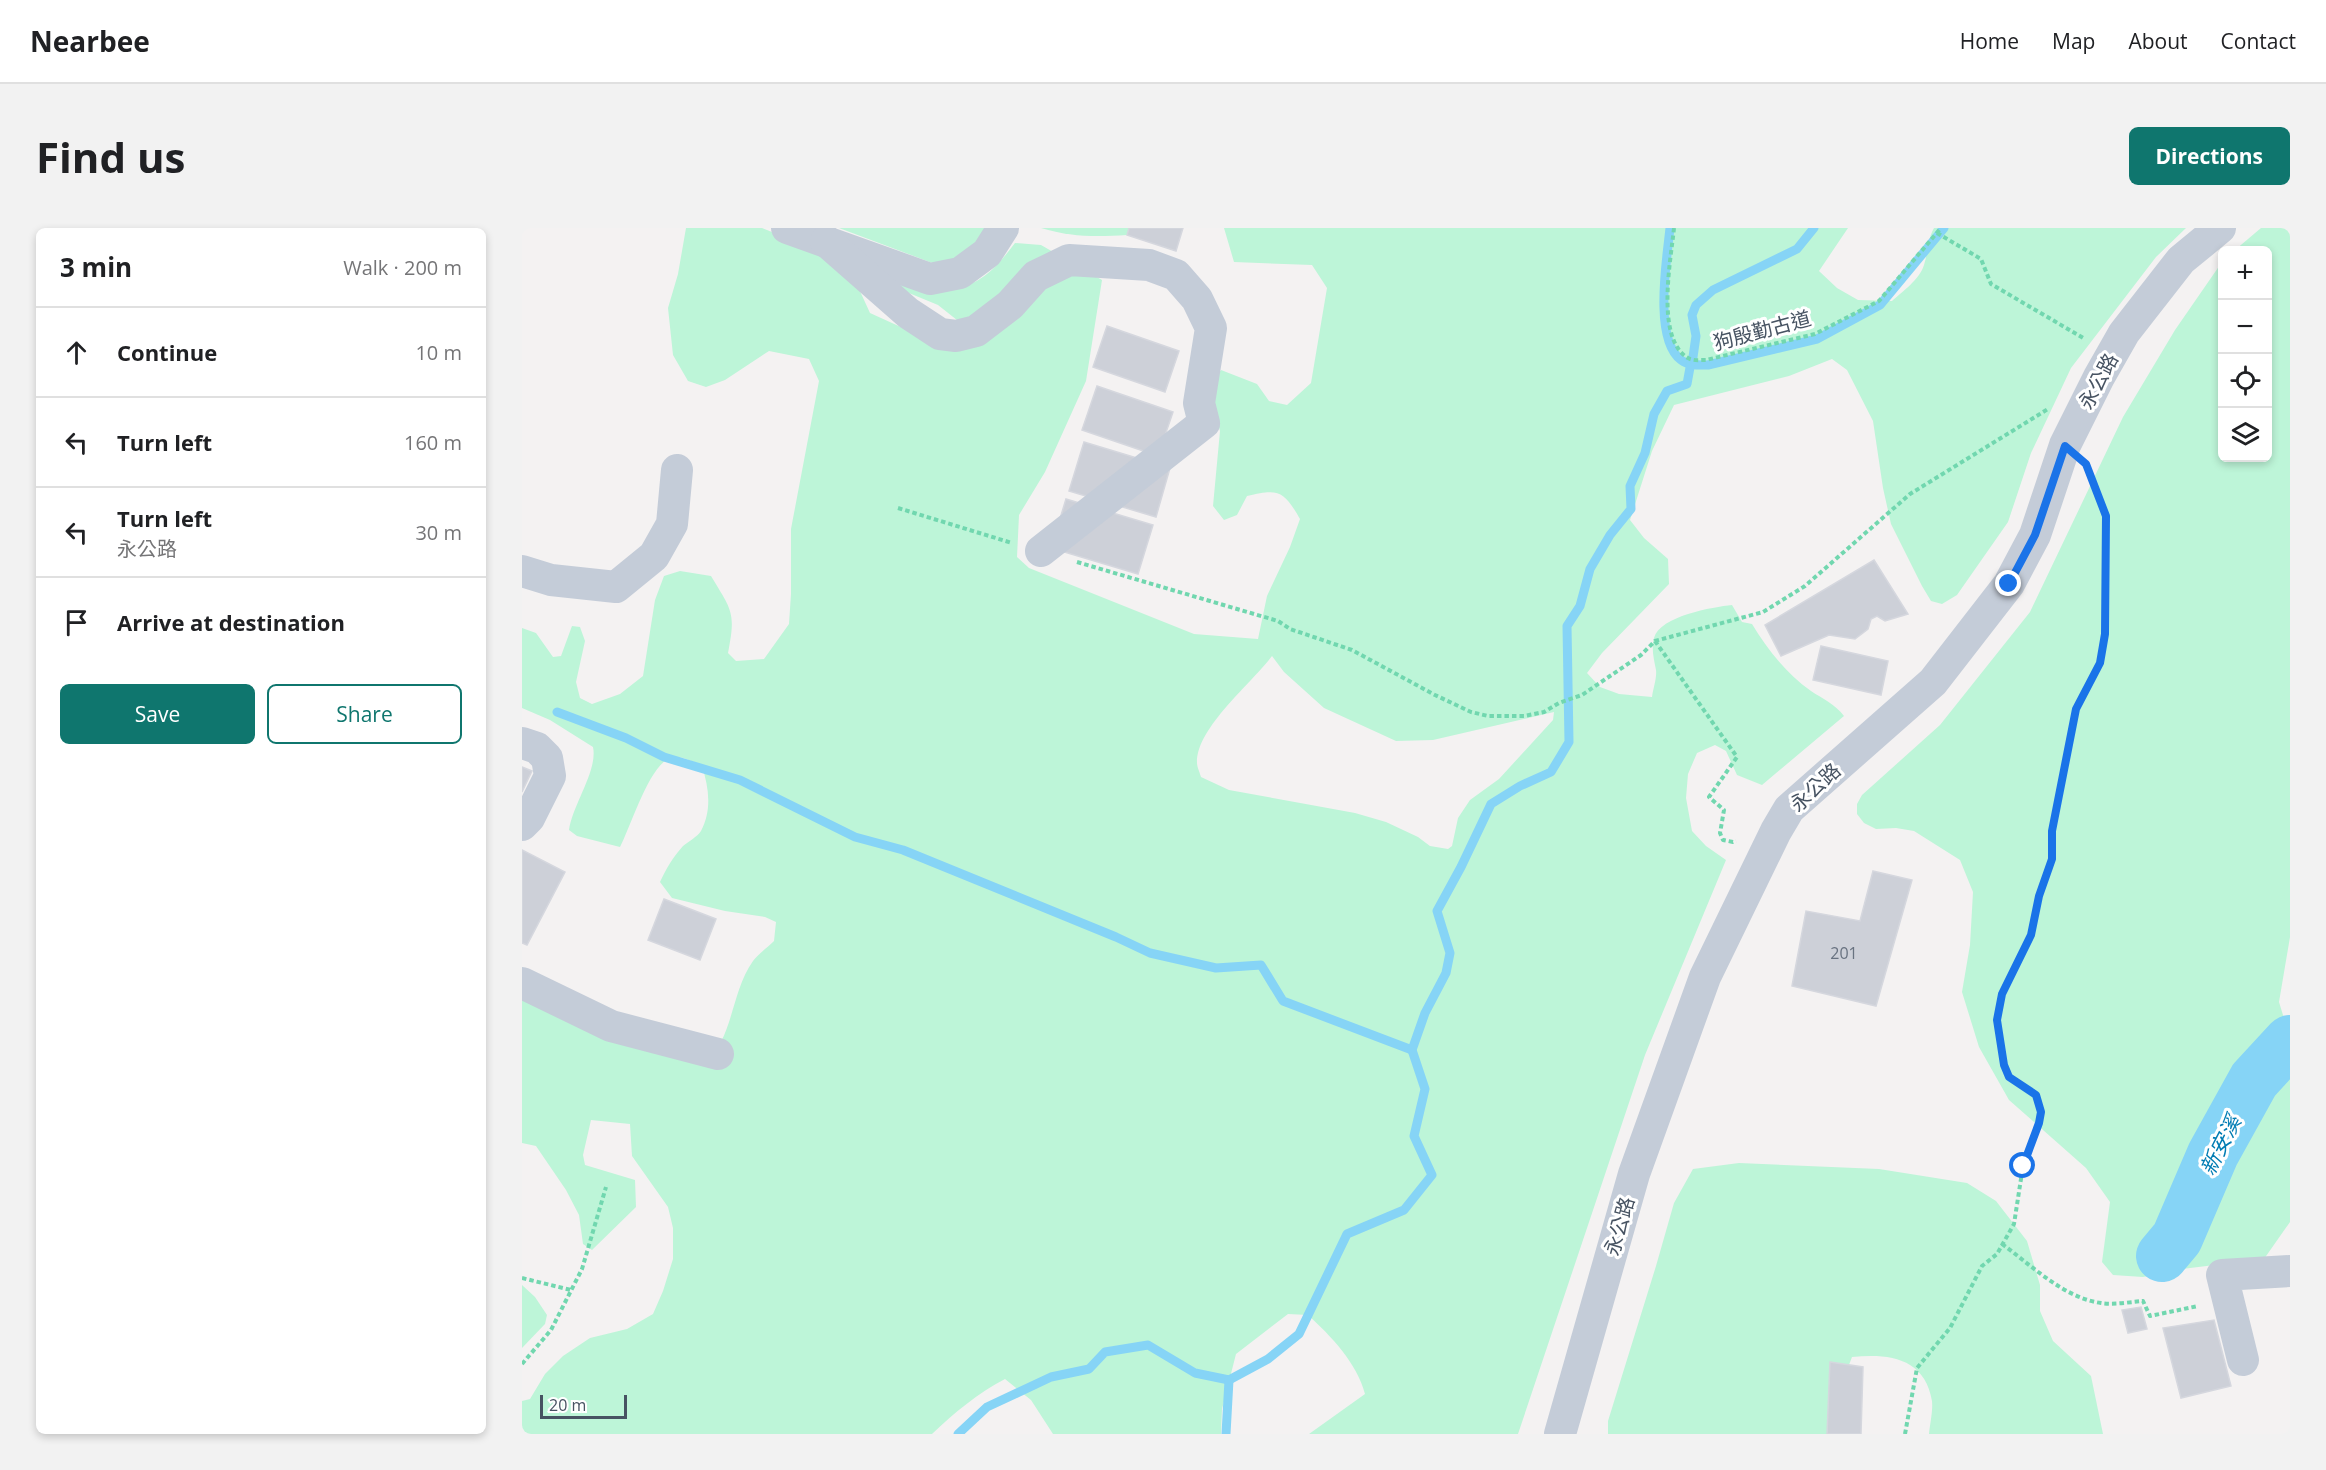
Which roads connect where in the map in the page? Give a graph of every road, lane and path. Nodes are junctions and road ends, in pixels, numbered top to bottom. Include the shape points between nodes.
1 (787, 228) edge
2 (1003, 228) edge
3 (1674, 228) edge
4 (1941, 228) edge
5 (2220, 228) edge
6 (1938, 234) junction
7 (826, 241) junction
8 (2086, 339) dead end
9 (2058, 403) dead end
10 (2065, 446) junction
11 (677, 470) dead end
12 (898, 508) dead end
13 (1041, 551) junction
14 (522, 571) edge
15 (1655, 640) junction
16 (522, 742) edge
17 (522, 825) edge
18 (1743, 837) dead end
19 (522, 983) edge
20 (718, 1054) dead end
21 (606, 1187) dead end
22 (2002, 1244) junction
23 (2290, 1271) edge
24 (522, 1278) edge
25 (571, 1290) junction
26 (2227, 1297) junction
27 (2243, 1360) dead end
28 (522, 1364) edge
29 (1560, 1434) edge
30 (1905, 1434) edge

1 - 7 street
2 - 7 street via 987,253 960,273 930,279
3 - 6 path, 狗殷勤古道 via 1667,303 1672,338 1690,360 1716,358 1815,334 1879,301
4 - 6 path, 狗殷勤古道
5 - 10 street, 永公路 via 2181,260 2124,333
6 - 8 path via 1981,259 1991,284
7 - 13 street via 908,313 940,334 956,336 976,331 1010,305 1036,276 1069,260 1149,265 1176,275 1197,299 1211,328 1199,403 1204,423
9 - 15 path via 1910,494 1805,585 1763,612
10 - 22 path via 2086,464 2106,516 2105,634 2100,663 2076,709 2052,831 2052,859 2031,935 2002,994 1997,1020 2009,1077 2036,1095 2041,1112 2023,1166 2014,1224
10 - 29 street, 永公路 via 2035,535 2009,584 1933,682 1789,809 1776,831 1704,977 1634,1174
11 - 14 street via 672,524 654,556 616,587 551,580
12 - 13 path
13 - 15 path via 1278,621 1290,629 1352,650 1435,695 1488,716 1544,712 1582,695
15 - 18 path via 1737,757 1709,797 1724,810 1720,833 1723,840 1733,843
16 - 17 street via 537,748 547,758 550,776
19 - 20 street via 611,1026
21 - 25 path via 582,1269
22 - 26 path via 2077,1296 2101,1304 2143,1301 2150,1316
22 - 30 path via 1997,1254 1982,1266 1950,1328 1917,1368
23 - 26 street via 2222,1275
24 - 25 path
25 - 28 path via 551,1330
26 - 27 street

